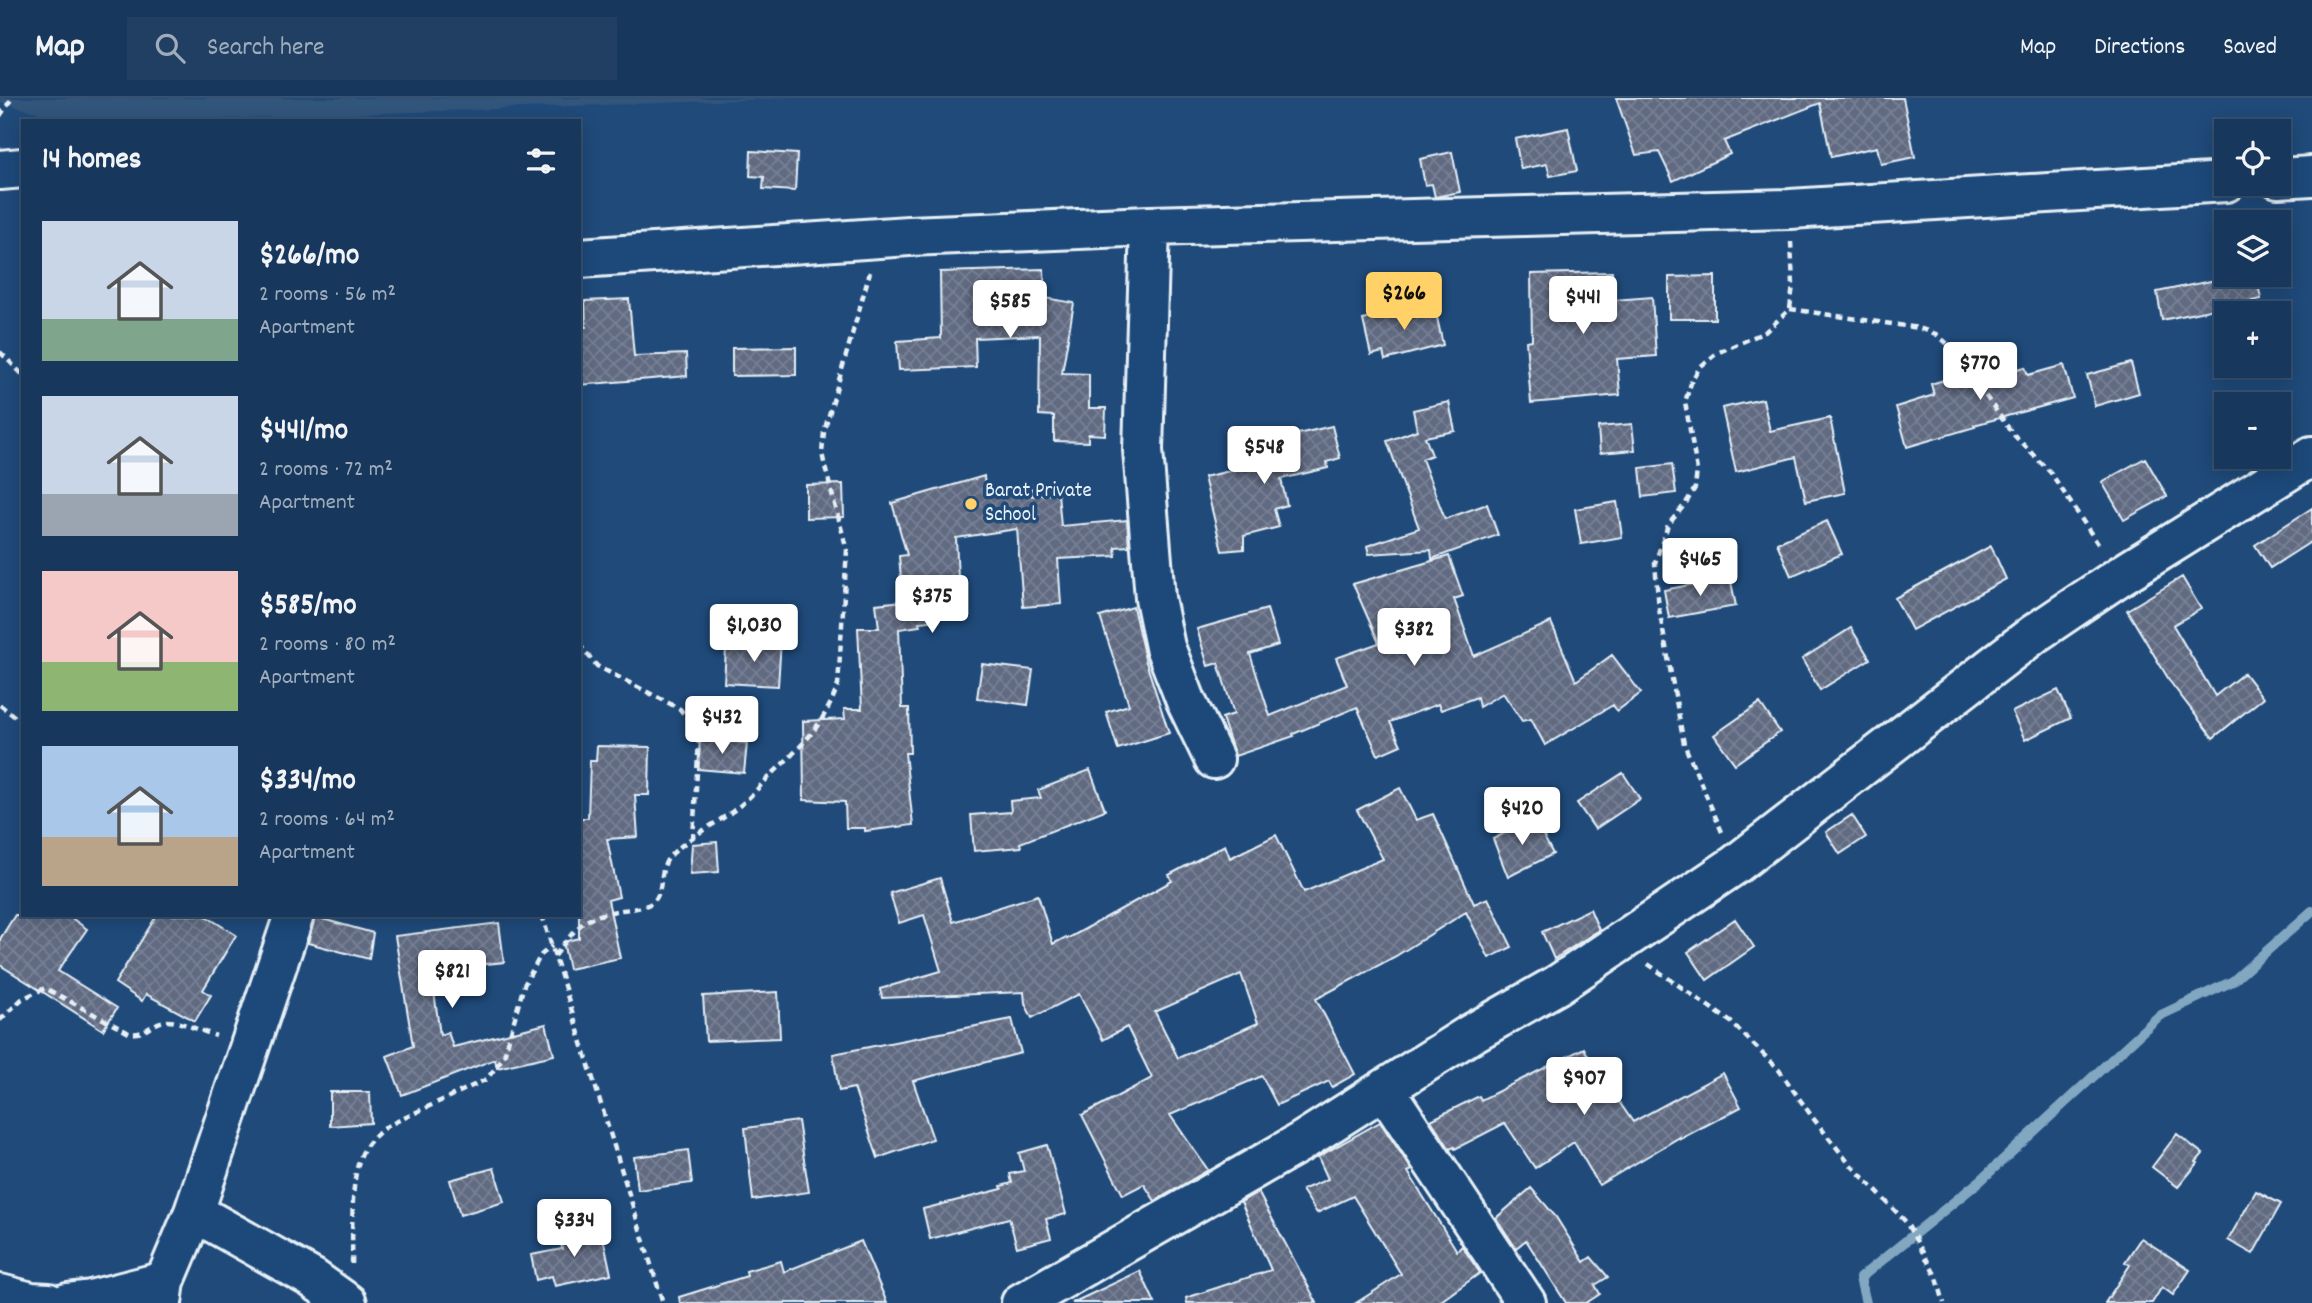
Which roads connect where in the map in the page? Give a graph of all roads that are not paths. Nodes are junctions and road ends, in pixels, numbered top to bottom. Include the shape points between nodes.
1 (21, 168) edge
2 (0, 170) edge
3 (2312, 176) edge
4 (2291, 177) edge
5 (2214, 183) edge
6 (1150, 226) junction
7 (581, 258) edge
8 (2312, 456) edge
9 (1214, 758) dead end
10 (293, 917) edge
11 (1385, 1090) junction
12 (194, 1212) junction
13 (349, 1290) edge
14 (163, 1292) edge
15 (0, 1294) edge
16 (49, 1303) edge
17 (67, 1303) edge
18 (1021, 1303) edge
19 (1526, 1303) edge

1 - 2 street
3 - 4 street
5 - 6 street via 1790,209
6 - 7 street
6 - 9 street via 1143,450 1155,598 1165,647
8 - 11 street via 2034,634 1735,865 1557,985
10 - 12 street
11 - 18 street
11 - 19 street
12 - 13 street via 312,1278
12 - 14 street
14 - 17 street
15 - 16 street

